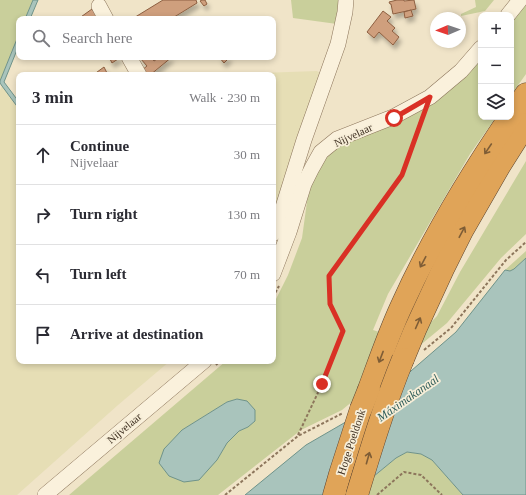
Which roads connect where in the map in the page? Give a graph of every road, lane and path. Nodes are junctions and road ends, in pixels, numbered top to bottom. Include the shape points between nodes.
1 (346, 0) edge
2 (520, 0) edge
3 (510, 12) edge
4 (478, 51) edge
5 (131, 60) edge
6 (137, 72) edge
7 (526, 94) edge
8 (430, 97) junction
9 (514, 112) edge
10 (508, 120) edge
11 (526, 124) edge
12 (304, 140) junction
13 (321, 152) junction
14 (276, 221) edge
15 (276, 225) edge
16 (289, 232) junction
17 (276, 266) edge
18 (200, 364) edge
19 (45, 495) edge
20 (225, 495) edge
21 (334, 495) edge
22 (357, 495) edge
23 (377, 495) edge
24 (442, 495) edge

1 - 12 street via 338,44
2 - 3 street
4 - 8 street, Nijvelaar via 461,71
5 - 6 street
7 - 9 highway, Hoge Poeldonk
8 - 13 street, Nijvelaar via 394,118 337,139
8 - 20 path via 402,175 329,276 330,304 343,331 298,436
10 -> 21 highway, Hoge Poeldonk, bridge via 443,224 400,308 358,416
22 -> 11 highway, Hoge Poeldonk, bridge via 392,386 415,330 444,267 483,194
12 - 13 street, Nijvelaar
12 - 14 street
13 - 16 street, Nijvelaar via 304,184
15 - 16 street
16 - 17 street, Nijvelaar
18 - 19 street, Nijvelaar
23 - 24 path via 404,472 420,475

